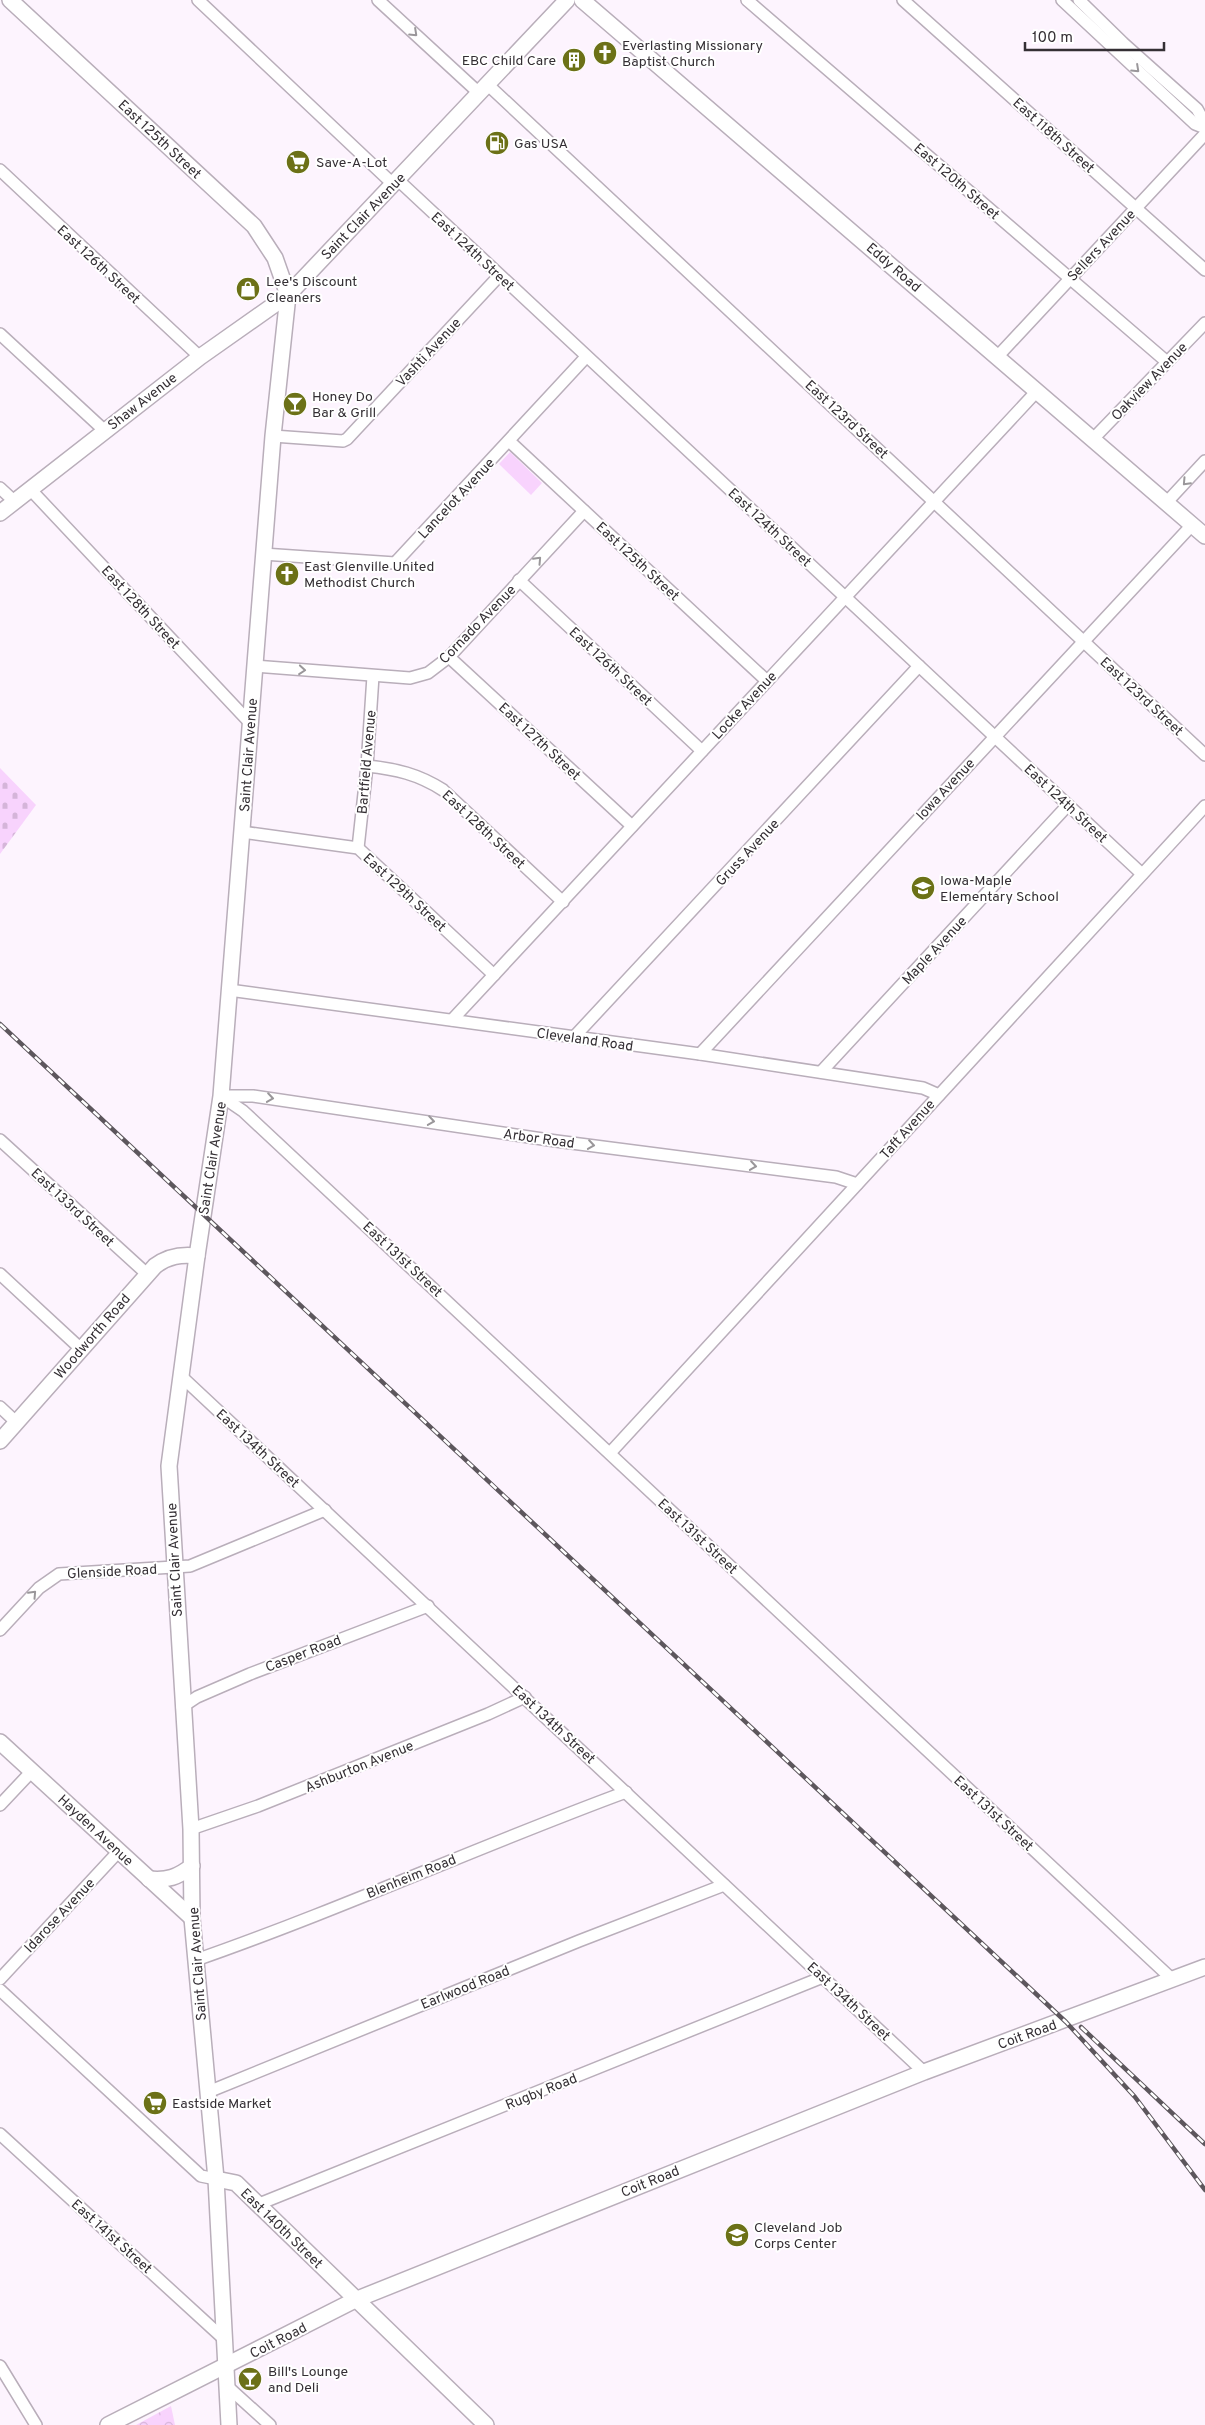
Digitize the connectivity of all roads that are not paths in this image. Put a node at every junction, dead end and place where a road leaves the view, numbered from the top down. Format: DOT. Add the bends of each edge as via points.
graph roads {
  1 [pos="10,0"];
  2 [pos="198,0"];
  3 [pos="378,0"];
  4 [pos="567,0"];
  5 [pos="582,0"];
  6 [pos="747,0"];
  7 [pos="903,0"];
  8 [pos="1062,0"];
  9 [pos="1079,0"];
  10 [pos="483,89"];
  11 [pos="1205,123"];
  12 [pos="1205,128"];
  13 [pos="1205,134"];
  14 [pos="0,170"];
  15 [pos="396,182"];
  16 [pos="1136,208"];
  17 [pos="1205,270"];
  18 [pos="499,276"];
  19 [pos="1071,278"];
  20 [pos="288,295"];
  21 [pos="1205,323"];
  22 [pos="0,334"];
  23 [pos="998,356"];
  24 [pos="200,357"];
  25 [pos="586,357"];
  26 [pos="1167,362"];
  27 [pos="1037,391"];
  28 [pos="105,431"];
  29 [pos="273,436"];
  30 [pos="1092,440"];
  31 [pos="509,441"];
  32 [pos="1205,461"];
  33 [pos="0,488"];
  34 [pos="30,489"];
  35 [pos="15,502"];
  36 [pos="934,502"];
  37 [pos="1166,503"];
  38 [pos="584,511"];
  39 [pos="0,513"];
  40 [pos="1192,525"];
  41 [pos="1205,536"];
  42 [pos="263,554"];
  43 [pos="519,580"];
  44 [pos="845,596"];
  45 [pos="1083,640"];
  46 [pos="449,657"];
  47 [pos="254,666"];
  48 [pos="919,666"];
  49 [pos="374,676"];
  50 [pos="767,681"];
  51 [pos="252,724"];
  52 [pos="994,736"];
  53 [pos="702,751"];
  54 [pos="1205,755"];
  55 [pos="367,766"];
  56 [pos="1068,805"];
  57 [pos="1205,806"];
  58 [pos="632,826"];
  59 [pos="242,832"];
  60 [pos="358,848"];
  61 [pos="1142,874"];
  62 [pos="563,902"];
  63 [pos="494,975"];
  64 [pos="229,990"];
  65 [pos="452,1020"];
  66 [pos="574,1037"];
  67 [pos="700,1054"];
  68 [pos="821,1072"];
  69 [pos="938,1095"];
  70 [pos="221,1096"];
  71 [pos="0,1140"];
  72 [pos="857,1184"];
  73 [pos="197,1256"];
  74 [pos="0,1274"];
  75 [pos="147,1274"];
  76 [pos="81,1349"];
  77 [pos="182,1377"];
  78 [pos="0,1407"];
  79 [pos="16,1422"];
  80 [pos="0,1441"];
  81 [pos="610,1453"];
  82 [pos="325,1510"];
  83 [pos="175,1568"];
  84 [pos="428,1606"];
  85 [pos="0,1630"];
  86 [pos="525,1697"];
  87 [pos="182,1707"];
  88 [pos="0,1742"];
  89 [pos="32,1771"];
  90 [pos="626,1792"];
  91 [pos="0,1805"];
  92 [pos="191,1829"];
  93 [pos="119,1851"];
  94 [pos="192,1866"];
  95 [pos="149,1879"];
  96 [pos="724,1885"];
  97 [pos="192,1918"];
  98 [pos="196,1960"];
  99 [pos="1205,1967"];
  100 [pos="1,1976"];
  101 [pos="823,1977"];
  102 [pos="1172,1980"];
  103 [pos="0,1990"];
  104 [pos="924,2072"];
  105 [pos="208,2092"];
  106 [pos="0,2134"];
  107 [pos="216,2178"];
  108 [pos="259,2204"];
  109 [pos="355,2300"];
  110 [pos="224,2339"];
  111 [pos="0,2366"];
  112 [pos="226,2366"];
  113 [pos="228,2387"];
  114 [pos="36,2425"];
  115 [pos="108,2425"];
  116 [pos="230,2425"];
  117 [pos="270,2425"];
  118 [pos="486,2425"];
  1 -- 20 [label="street, East 125th Street" via="254,226 275,258"];
  2 -- 15 [label="street, East 124th Street"];
  3 -- 10 [label="street, East 123rd Street, one-way"];
  4 -- 10 [label="street, Saint Clair Avenue"];
  5 -- 23 [label="street, Eddy Road"];
  6 -- 19 [label="street, East 120th Street"];
  7 -- 16 [label="street, East 118th Street"];
  8 -- 12 [label="street, one-way" via="1195,124"];
  9 -- 11 [label="street" via="1197,109"];
  10 -- 15 [label="street, Saint Clair Avenue"];
  10 -- 36 [label="street, East 123rd Street"];
  13 -- 16 [label="street, Sellers Avenue"];
  14 -- 24 [label="street, East 126th Street"];
  15 -- 18 [label="street, East 124th Street"];
  15 -- 20 [label="street, Saint Clair Avenue"];
  16 -- 17 [label="street, East 118th Street"];
  16 -- 19 [label="street, Sellers Avenue"];
  18 -- 25 [label="street, East 124th Street"];
  18 -- 29 [label="street, Vashti Avenue" via="348,439"];
  19 -- 23 [label="street, Sellers Avenue"];
  19 -- 26 [label="street, East 120th Street"];
  20 -- 24 [label="street, Shaw Avenue"];
  20 -- 29 [label="street, Saint Clair Avenue"];
  21 -- 26 [label="street, Oakview Avenue"];
  22 -- 28 [label="street"];
  23 -- 27 [label="street, Eddy Road"];
  24 -- 28 [label="street, Shaw Avenue"];
  25 -- 31 [label="street, Lancelot Avenue"];
  25 -- 44 [label="street, East 124th Street"];
  26 -- 30 [label="street, Oakview Avenue"];
  27 -- 30 [label="street, Eddy Road"];
  27 -- 36 [label="street, Locke Avenue"];
  28 -- 34 [label="street, Shaw Avenue"];
  29 -- 42 [label="street, Saint Clair Avenue"];
  30 -- 37 [label="street, Eddy Road"];
  31 -- 38 [label="street, East 125th Street"];
  31 -- 42 [label="street, Lancelot Avenue" via="395,563"];
  32 -- 37 [label="street, one-way"];
  33 -- 35 [label="street"];
  34 -- 35 [label="street, Shaw Avenue"];
  34 -- 51 [label="street, East 128th Street"];
  35 -- 39 [label="street, Shaw Avenue"];
  36 -- 44 [label="street, Locke Avenue"];
  36 -- 45 [label="street, East 123rd Street"];
  37 -- 40 [label="street, Eddy Road"];
  43 -- 38 [label="street, Cornado Avenue, one-way"];
  38 -- 50 [label="street, East 125th Street"];
  40 -- 41 [label="street, Eddy Road"];
  40 -- 45 [label="street, Iowa Avenue"];
  42 -- 47 [label="street, Saint Clair Avenue"];
  43 -- 46 [label="street, Cornado Avenue"];
  43 -- 53 [label="street, East 126th Street"];
  44 -- 48 [label="street, East 124th Street"];
  44 -- 50 [label="street, Locke Avenue"];
  45 -- 52 [label="street, Iowa Avenue"];
  45 -- 54 [label="street, East 123rd Street"];
  46 -- 49 [label="street, Cornado Avenue" via="428,673 410,678"];
  46 -- 58 [label="street, East 127th Street"];
  47 -- 49 [label="street, Cornado Avenue, one-way"];
  47 -- 51 [label="street, Saint Clair Avenue"];
  48 -- 52 [label="street, East 124th Street"];
  48 -- 66 [label="street, Gruss Avenue"];
  49 -- 55 [label="street, Bartfield Avenue"];
  50 -- 53 [label="street, Locke Avenue"];
  51 -- 59 [label="street, Saint Clair Avenue"];
  52 -- 56 [label="street, East 124th Street"];
  52 -- 67 [label="street, Iowa Avenue"];
  53 -- 58 [label="street, Locke Avenue"];
  55 -- 60 [label="street, Bartfield Avenue"];
  55 -- 62 [label="street, East 128th Street" via="404,770 443,790"];
  56 -- 61 [label="street, East 124th Street"];
  56 -- 68 [label="street, Maple Avenue"];
  57 -- 61 [label="street, Taft Avenue"];
  58 -- 62 [label="street, Locke Avenue"];
  59 -- 60 [label="street, East 129th Street"];
  59 -- 64 [label="street, Saint Clair Avenue"];
  60 -- 63 [label="street, East 129th Street"];
  61 -- 69 [label="street, Taft Avenue"];
  62 -- 63 [label="street, Locke Avenue"];
  63 -- 65 [label="street, Locke Avenue"];
  64 -- 65 [label="street, Cleveland Road"];
  64 -- 70 [label="street, Saint Clair Avenue"];
  65 -- 66 [label="street, Cleveland Road"];
  66 -- 67 [label="street, Cleveland Road"];
  67 -- 68 [label="street, Cleveland Road"];
  68 -- 69 [label="street, Cleveland Road" via="924,1088"];
  69 -- 72 [label="street, Taft Avenue"];
  70 -- 72 [label="street, Arbor Road, one-way" via="256,1096 836,1178"];
  70 -- 73 [label="street, Saint Clair Avenue"];
  70 -- 81 [label="street, East 131st Street" via="247,1114"];
  71 -- 75 [label="street, East 133rd Street"];
  72 -- 81 [label="street, Taft Avenue"];
  73 -- 75 [label="street, Woodworth Road" via="172,1256 162,1260"];
  73 -- 77 [label="street, Saint Clair Avenue"];
  74 -- 76 [label="street"];
  75 -- 76 [label="street, Woodworth Road"];
  76 -- 79 [label="street, Woodworth Road"];
  77 -- 82 [label="street, East 134th Street"];
  77 -- 83 [label="street, Saint Clair Avenue" via="169,1466"];
  78 -- 79 [label="street"];
  79 -- 80 [label="street, Woodworth Road"];
  81 -- 102 [label="street, East 131st Street"];
  82 -- 83 [label="street, Glenside Road" via="190,1566"];
  82 -- 84 [label="street, East 134th Street"];
  85 -- 83 [label="street, Glenside Road, one-way" via="40,1588 59,1574"];
  83 -- 87 [label="street, Saint Clair Avenue"];
  84 -- 86 [label="street, East 134th Street"];
  84 -- 87 [label="street, Casper Road" via="250,1674"];
  86 -- 90 [label="street, East 134th Street"];
  86 -- 92 [label="street, Ashburton Avenue" via="258,1806"];
  87 -- 92 [label="street, Saint Clair Avenue"];
  88 -- 89 [label="street, Hayden Avenue"];
  89 -- 91 [label="street"];
  89 -- 93 [label="street, Hayden Avenue"];
  90 -- 96 [label="street, East 134th Street"];
  90 -- 98 [label="street, Blenheim Road" via="268,1935"];
  92 -- 94 [label="street, Saint Clair Avenue"];
  93 -- 95 [label="street, Hayden Avenue"];
  93 -- 100 [label="street, Idarose Avenue"];
  94 -- 95 [label="street" via="167,1880"];
  94 -- 97 [label="street, Saint Clair Avenue"];
  95 -- 97 [label="street, Hayden Avenue"];
  96 -- 101 [label="street, East 134th Street"];
  96 -- 105 [label="street, Earlwood Road"];
  97 -- 98 [label="street, Saint Clair Avenue"];
  98 -- 105 [label="street, Saint Clair Avenue"];
  99 -- 102 [label="street, Coit Road"];
  101 -- 104 [label="street, East 134th Street"];
  101 -- 108 [label="street, Rugby Road"];
  102 -- 104 [label="street, Coit Road"];
  103 -- 107 [label="street, East 140th Street" via="201,2176"];
  104 -- 109 [label="street, Coit Road"];
  105 -- 107 [label="street, Saint Clair Avenue"];
  106 -- 110 [label="street, East 141st Street"];
  107 -- 108 [label="street, East 140th Street" via="236,2183"];
  107 -- 110 [label="street, Saint Clair Avenue"];
  108 -- 109 [label="street, East 140th Street"];
  109 -- 112 [label="street, Coit Road"];
  109 -- 118 [label="street, East 140th Street"];
  110 -- 112 [label="street, Saint Clair Avenue"];
  111 -- 114 [label="street"];
  112 -- 113 [label="street, Saint Clair Avenue"];
  112 -- 115 [label="street, Coit Road"];
  113 -- 116 [label="street, Saint Clair Avenue"];
  113 -- 117 [label="street"];
}
